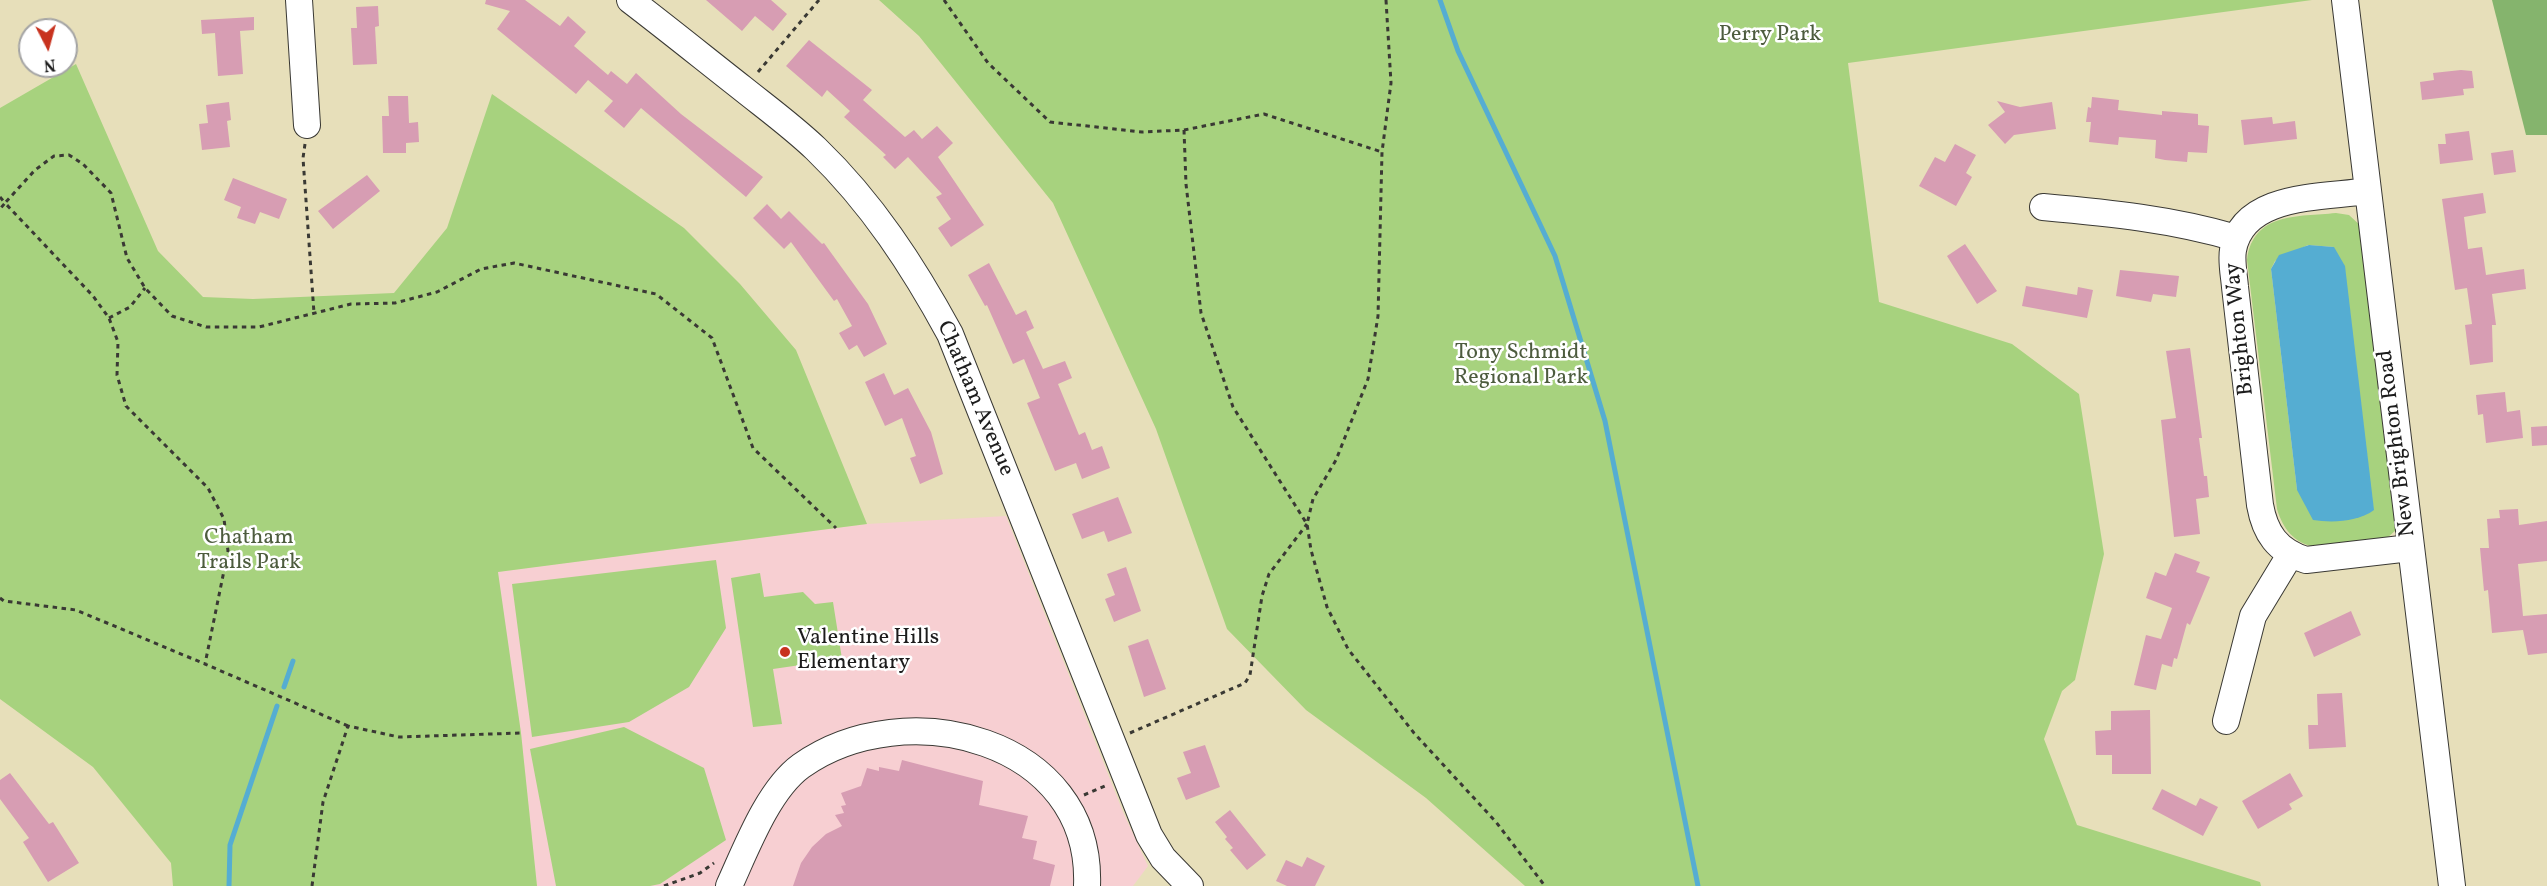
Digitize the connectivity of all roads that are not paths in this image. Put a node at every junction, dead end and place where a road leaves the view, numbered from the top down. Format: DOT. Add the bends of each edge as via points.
graph roads {
  1 [pos="298,0"];
  2 [pos="630,0"];
  3 [pos="2345,0"];
  4 [pos="307,125"];
  5 [pos="2367,191"];
  6 [pos="2043,207"];
  7 [pos="2236,238"];
  8 [pos="2410,548"];
  9 [pos="2290,555"];
  10 [pos="2226,721"];
  11 [pos="729,886"];
  12 [pos="1087,886"];
  13 [pos="1190,886"];
  14 [pos="2452,886"];
  1 -- 4 [label="street"];
  2 -- 13 [label="street, Chatham Avenue" via="800,134 856,192 924,287 950,334 1149,835 1163,858"];
  3 -- 5 [label="street, New Brighton Road"];
  5 -- 7 [label="street, Brighton Way" via="2269,206 2248,219"];
  5 -- 8 [label="street, New Brighton Road"];
  6 -- 7 [label="street" via="2145,217"];
  7 -- 9 [label="street, Brighton Way" via="2232,252 2235,287 2263,521 2279,547"];
  8 -- 9 [label="street" via="2306,560"];
  8 -- 14 [label="street, New Brighton Road"];
  9 -- 10 [label="street" via="2253,616"];
  11 -- 12 [label="street" via="781,784 800,767 825,751 859,739 880,733 916,731 951,733 990,743 1023,761 1056,793 1079,828 1087,852"];
}
